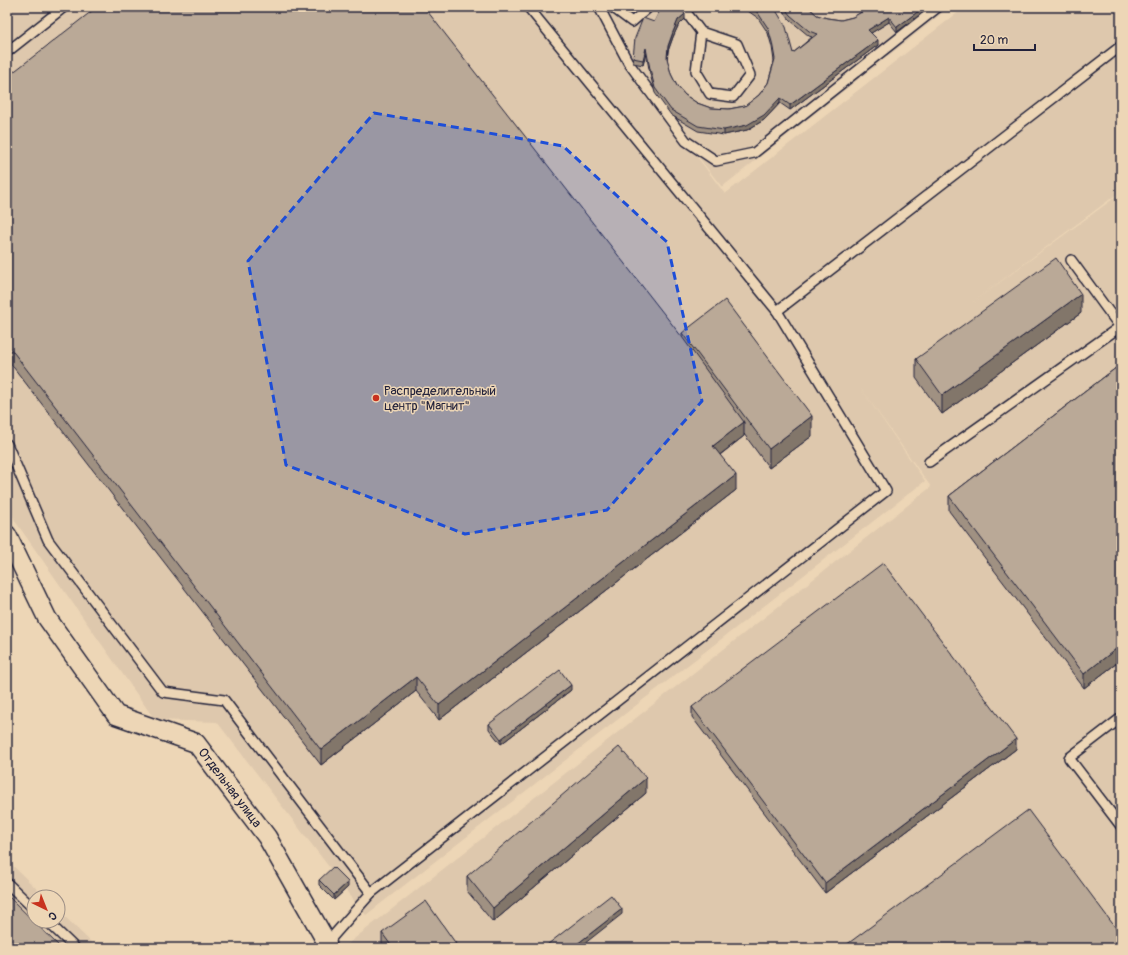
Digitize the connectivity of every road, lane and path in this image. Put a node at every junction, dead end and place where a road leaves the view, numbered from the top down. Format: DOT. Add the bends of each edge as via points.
graph roads {
  1 [pos="64,7"];
  2 [pos="528,7"];
  3 [pos="599,7"];
  4 [pos="612,7"];
  5 [pos="649,7"];
  6 [pos="682,7"];
  7 [pos="938,7"];
  8 [pos="701,32"];
  9 [pos="1121,46"];
  10 [pos="7,52"];
  11 [pos="1071,260"];
  12 [pos="777,311"];
  13 [pos="1120,326"];
  14 [pos="7,444"];
  15 [pos="929,462"];
  16 [pos="7,535"];
  17 [pos="1121,718"];
  18 [pos="1121,826"];
  19 [pos="7,883"];
  20 [pos="371,893"];
  21 [pos="26,901"];
  22 [pos="55,929"];
  23 [pos="325,945"];
  24 [pos="75,948"];
  1 -- 10 [label="lane"];
  2 -- 12 [label="lane"];
  3 -- 7 [label="lane" via="628,62 686,141 716,161 754,153"];
  4 -- 5 [label="lane" via="632,22"];
  6 -- 8 [label="lane"];
  8 -- 8 [label="lane" via="737,44 750,75 733,97 710,94 696,72"];
  9 -- 12 [label="lane"];
  11 -- 13 [label="lane"];
  12 -- 20 [label="lane" via="886,491"];
  13 -- 15 [label="lane"];
  14 -- 20 [label="lane" via="48,540 163,692 224,700"];
  16 -- 23 [label="street, Отдельная улица" via="47,618 116,715 196,742 267,837"];
  17 -- 18 [label="lane" via="1069,758"];
  19 -- 21 [label="lane"];
  20 -- 23 [label="lane"];
  22 -- 24 [label="lane"];
}
